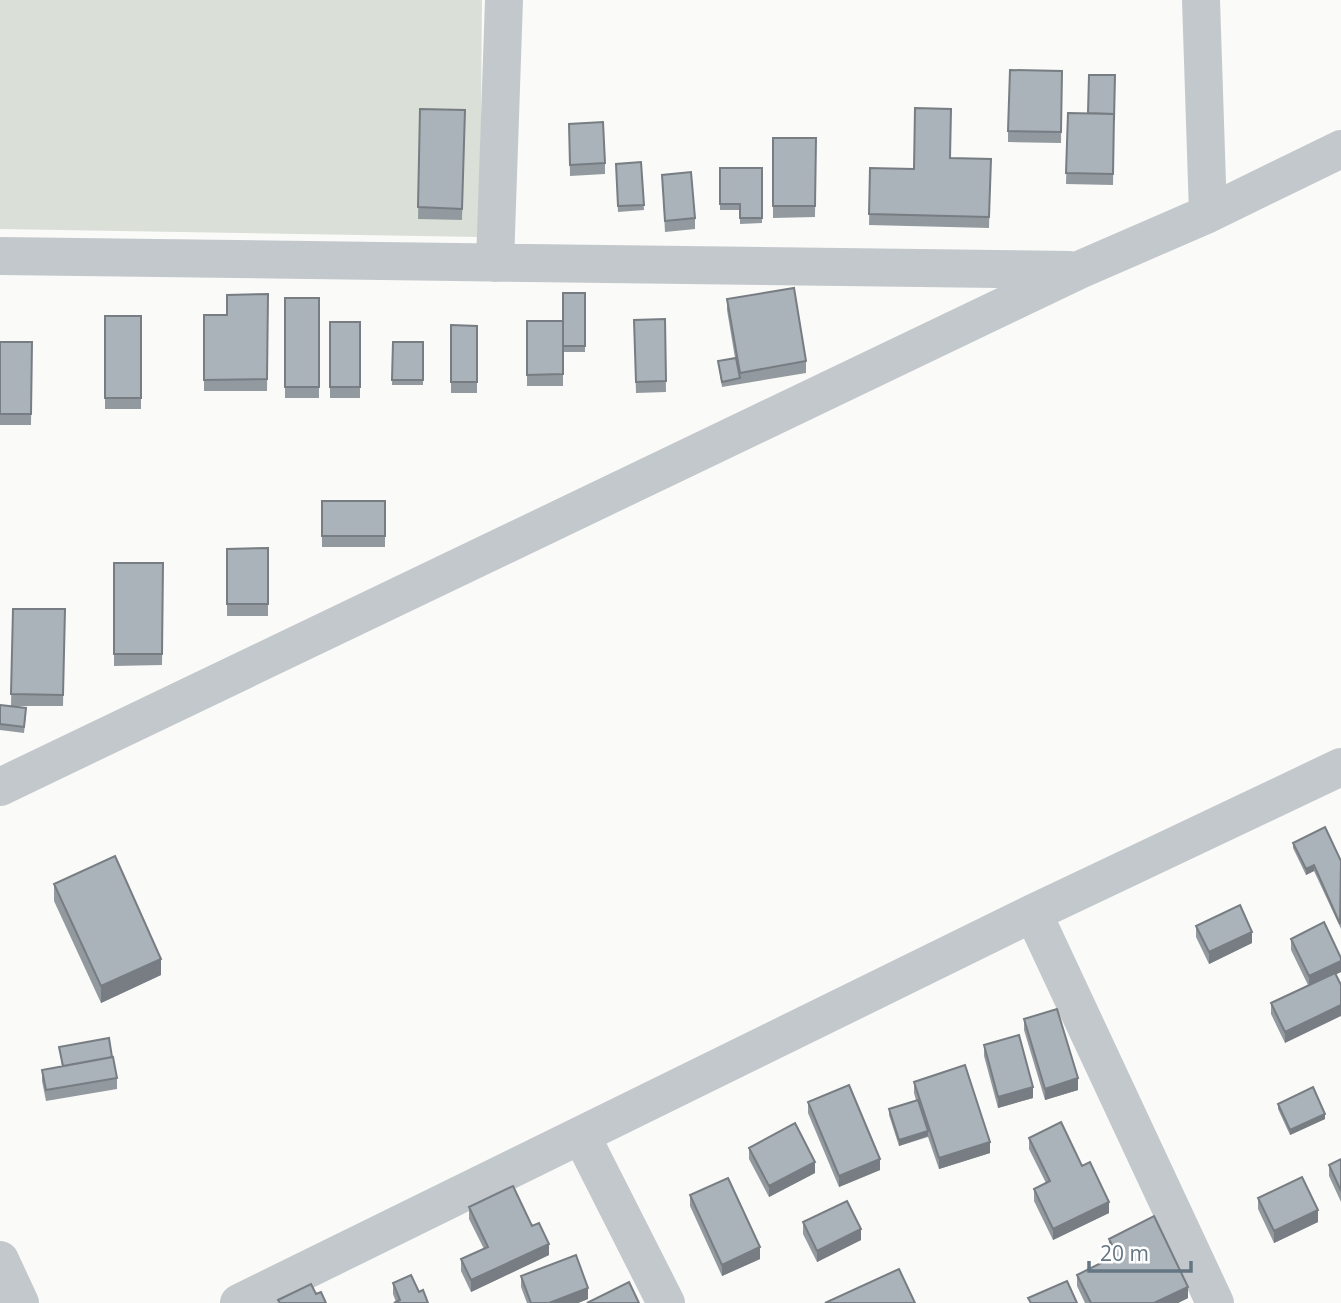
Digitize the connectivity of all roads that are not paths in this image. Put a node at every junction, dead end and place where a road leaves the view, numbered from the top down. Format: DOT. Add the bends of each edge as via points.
graph roads {
  1 [pos="504,0"];
  2 [pos="1201,0"];
  3 [pos="1341,149"];
  4 [pos="1208,214"];
  5 [pos="0,256"];
  6 [pos="495,263"];
  7 [pos="1079,270"];
  8 [pos="1341,766"];
  9 [pos="0,787"];
  10 [pos="1033,913"];
  11 [pos="582,1137"];
  12 [pos="0,1260"];
  13 [pos="20,1303"];
  14 [pos="239,1303"];
  15 [pos="666,1303"];
  16 [pos="1215,1303"];
  1 -- 6 [label="street"];
  2 -- 4 [label="street"];
  3 -- 4 [label="street"];
  4 -- 7 [label="street"];
  5 -- 6 [label="street"];
  6 -- 7 [label="street"];
  7 -- 9 [label="street"];
  8 -- 10 [label="street"];
  10 -- 11 [label="street"];
  10 -- 16 [label="street"];
  11 -- 14 [label="street"];
  11 -- 15 [label="street"];
  12 -- 13 [label="street"];
}
